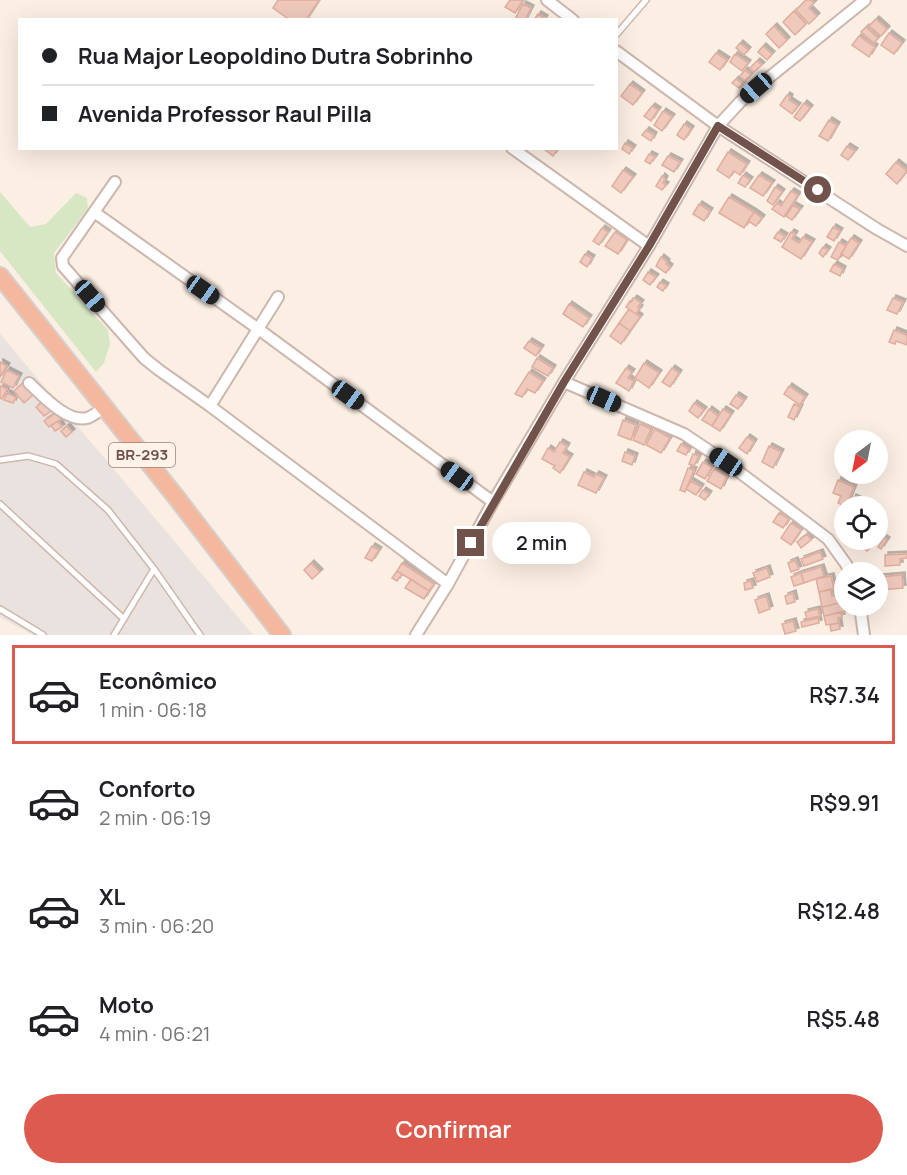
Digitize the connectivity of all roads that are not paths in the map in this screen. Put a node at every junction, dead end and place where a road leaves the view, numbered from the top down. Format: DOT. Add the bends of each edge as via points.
graph roads {
  1 [pos="547,0"];
  2 [pos="646,0"];
  3 [pos="862,1"];
  4 [pos="570,18"];
  5 [pos="618,33"];
  6 [pos="618,52"];
  7 [pos="718,126"];
  8 [pos="515,150"];
  9 [pos="115,182"];
  10 [pos="94,212"];
  11 [pos="649,246"];
  12 [pos="907,246"];
  13 [pos="0,276"];
  14 [pos="278,297"];
  15 [pos="257,328"];
  16 [pos="564,382"];
  17 [pos="29,383"];
  18 [pos="210,406"];
  19 [pos="104,408"];
  20 [pos="0,460"];
  21 [pos="493,502"];
  22 [pos="0,504"];
  23 [pos="845,562"];
  24 [pos="154,569"];
  25 [pos="448,584"];
  26 [pos="0,609"];
  27 [pos="861,616"];
  28 [pos="124,619"];
  29 [pos="43,635"];
  30 [pos="114,635"];
  31 [pos="200,635"];
  32 [pos="282,635"];
  33 [pos="416,635"];
  34 [pos="864,635"];
  1 -- 4 [label="street"];
  2 -- 5 [label="lane"];
  3 -- 7 [label="street" via="756,88"];
  6 -- 7 [label="street"];
  7 -- 11 [label="street"];
  7 -- 12 [label="street"];
  8 -- 11 [label="street"];
  9 -- 10 [label="street"];
  10 -- 15 [label="street"];
  10 -- 18 [label="street" via="62,258 63,266 144,358"];
  11 -- 16 [label="street"];
  13 -- 19 [label="highway, BR-293"];
  14 -- 15 [label="street"];
  15 -- 18 [label="street"];
  15 -- 21 [label="street"];
  16 -- 21 [label="street"];
  16 -- 23 [label="street" via="684,434 828,539"];
  17 -- 19 [label="street" via="56,408 80,419"];
  18 -- 25 [label="street"];
  19 -- 32 [label="highway, BR-293"];
  20 -- 24 [label="lane" via="28,456 56,464 108,510"];
  21 -- 25 [label="street"];
  22 -- 28 [label="lane"];
  24 -- 28 [label="lane"];
  24 -- 31 [label="lane"];
  25 -- 33 [label="street"];
  26 -- 29 [label="lane"];
  27 -- 34 [label="street"];
  28 -- 30 [label="lane"];
}
